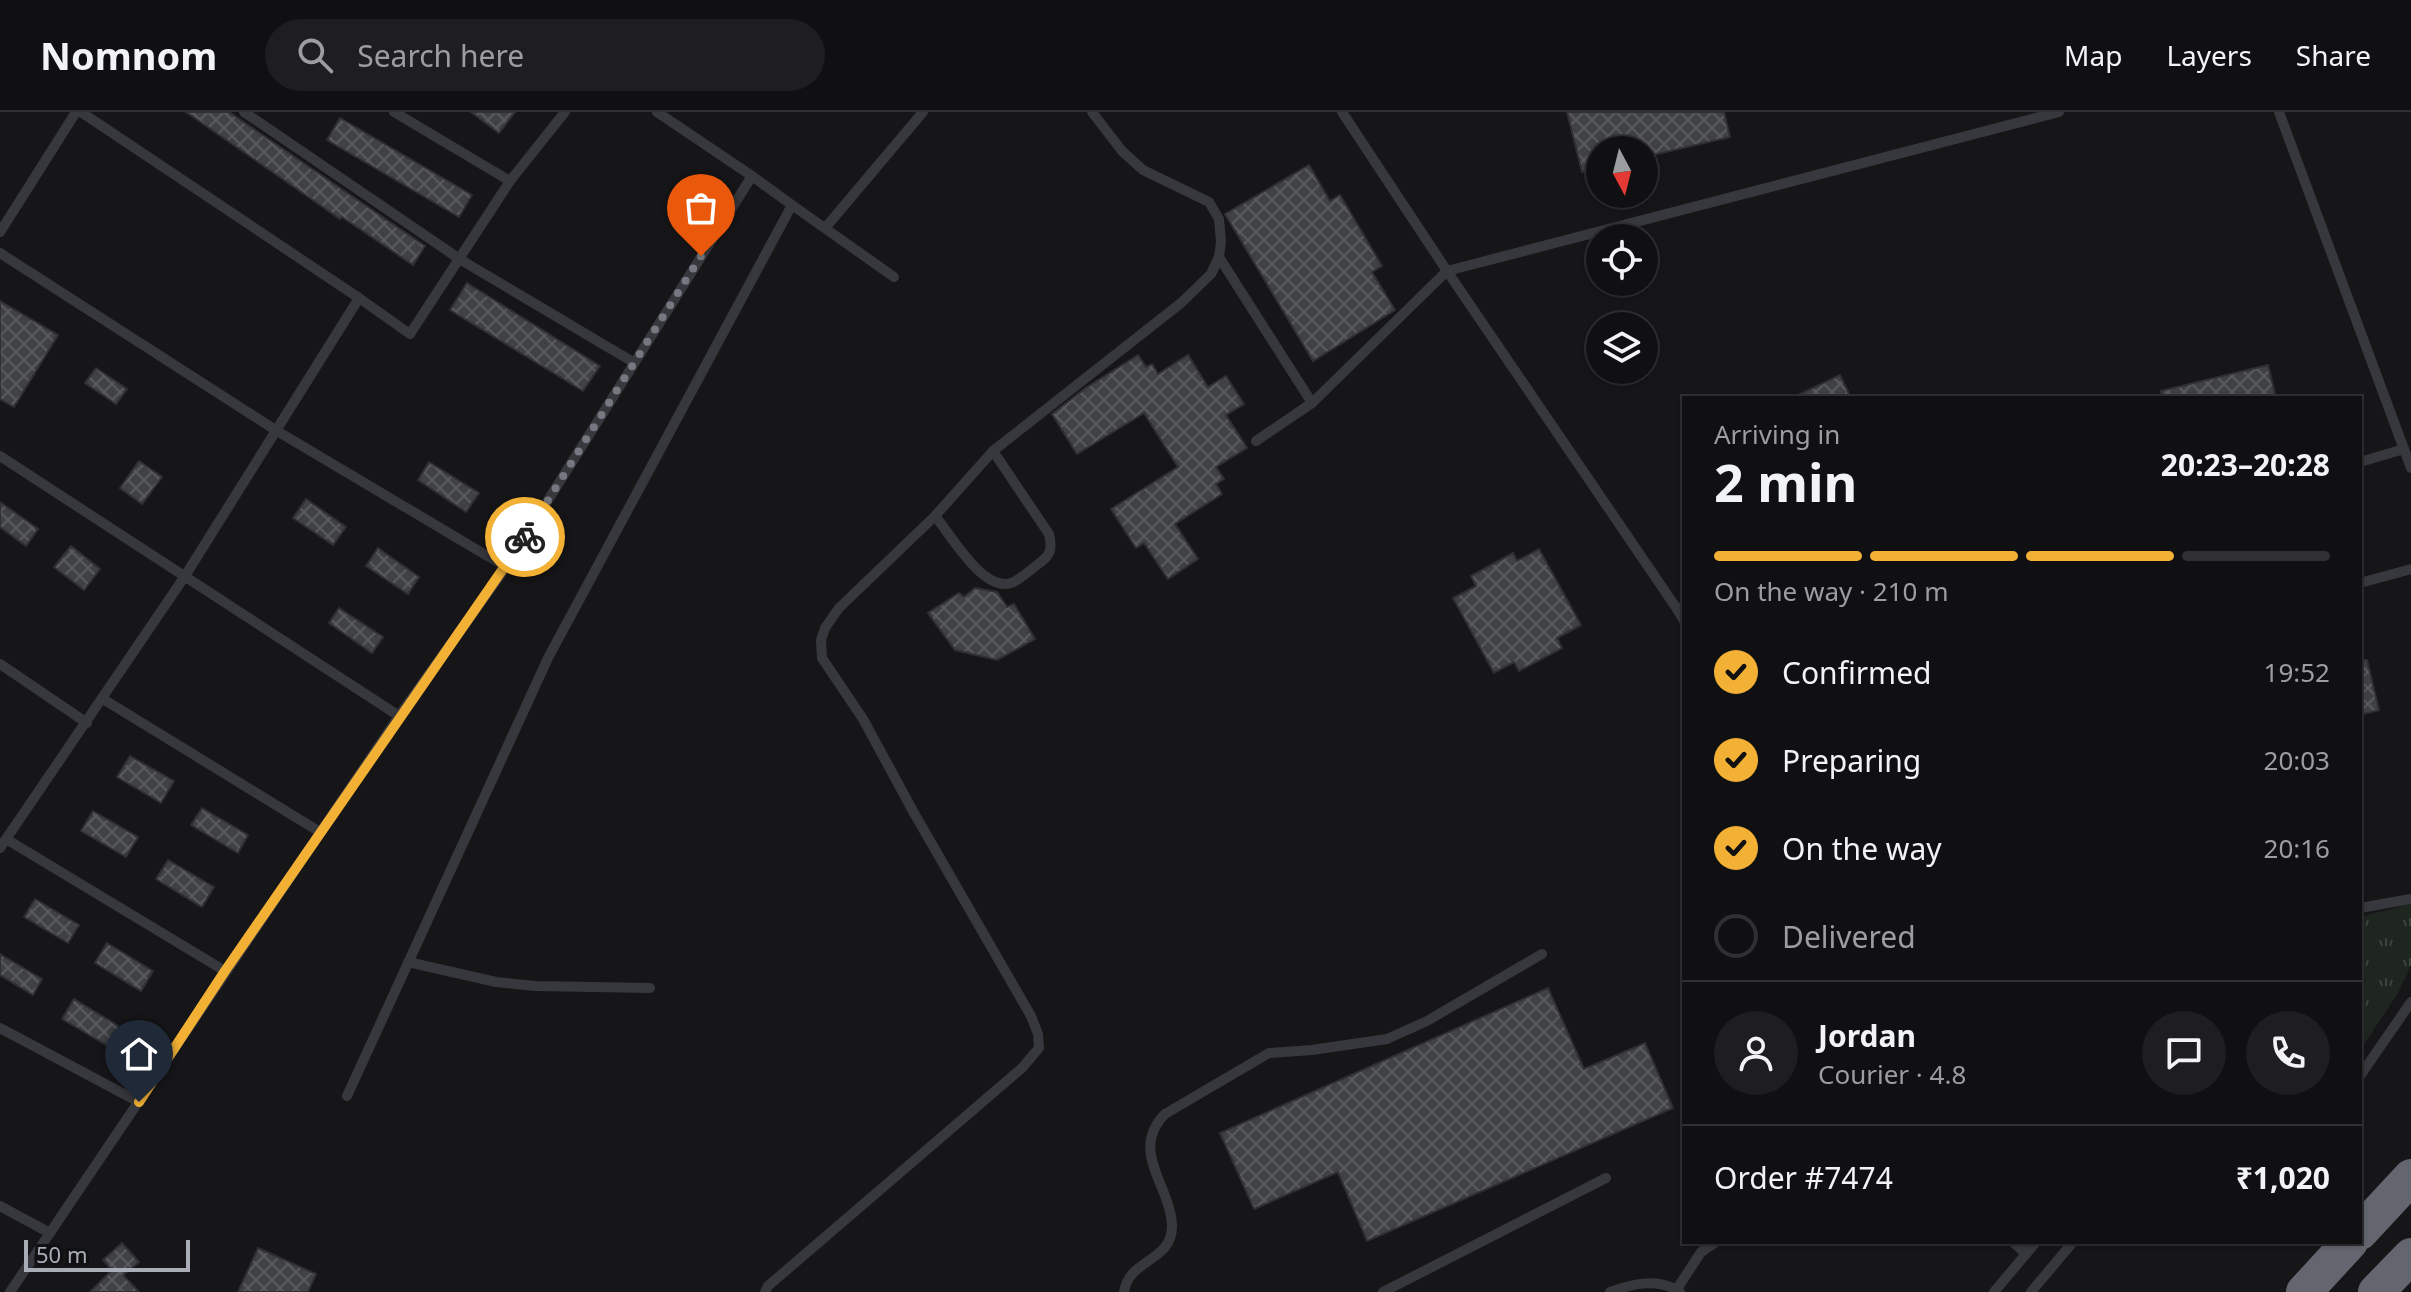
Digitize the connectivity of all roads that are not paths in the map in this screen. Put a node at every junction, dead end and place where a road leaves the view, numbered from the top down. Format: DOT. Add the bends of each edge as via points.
graph roads {
  1 [pos="78,112"];
  2 [pos="244,112"];
  3 [pos="394,112"];
  4 [pos="565,112"];
  5 [pos="657,112"];
  6 [pos="923,112"];
  7 [pos="1092,112"];
  8 [pos="1342,112"];
  9 [pos="2059,112"];
  10 [pos="2279,112"];
  11 [pos="752,176"];
  12 [pos="510,181"];
  13 [pos="792,205"];
  14 [pos="826,227"];
  15 [pos="0,232"];
  16 [pos="0,253"];
  17 [pos="1219,257"];
  18 [pos="461,260"];
  19 [pos="1447,271"];
  20 [pos="894,277"];
  21 [pos="359,298"];
  22 [pos="633,362"];
  23 [pos="1312,403"];
  24 [pos="277,431"];
  25 [pos="1256,441"];
  26 [pos="2404,449"];
  27 [pos="993,451"];
  28 [pos="0,456"];
  29 [pos="2362,461"];
  30 [pos="2411,468"];
  31 [pos="935,516"];
  32 [pos="506,567"];
  33 [pos="2411,569"];
  34 [pos="185,576"];
  35 [pos="2362,582"];
  36 [pos="1680,608"];
  37 [pos="0,664"];
  38 [pos="103,699"];
  39 [pos="399,716"];
  40 [pos="87,723"];
  41 [pos="320,832"];
  42 [pos="3,843"];
  43 [pos="2411,899"];
  44 [pos="2362,908"];
  45 [pos="1542,954"];
  46 [pos="408,962"];
  47 [pos="225,971"];
  48 [pos="650,988"];
  49 [pos="2411,1002"];
  50 [pos="0,1028"];
  51 [pos="2362,1073"];
  52 [pos="347,1096"];
  53 [pos="139,1102"];
  54 [pos="2411,1177"];
  55 [pos="1606,1178"];
  56 [pos="0,1206"];
  57 [pos="2362,1230"];
  58 [pos="50,1233"];
  59 [pos="1713,1244"];
  60 [pos="2015,1244"];
  61 [pos="2034,1244"];
  62 [pos="2071,1244"];
  63 [pos="2348,1244"];
  64 [pos="2026,1254"];
  65 [pos="2411,1256"];
  66 [pos="1678,1290"];
  67 [pos="10,1292"];
  68 [pos="765,1292"];
  69 [pos="1124,1292"];
  70 [pos="1383,1292"];
  71 [pos="1610,1292"];
  72 [pos="1994,1292"];
  73 [pos="2031,1292"];
  74 [pos="2304,1292"];
  75 [pos="2376,1292"];
  1 -- 15 [label="lane"];
  1 -- 21 [label="lane"];
  2 -- 18 [label="lane"];
  3 -- 12 [label="lane"];
  4 -- 12 [label="lane"];
  5 -- 11 [label="lane"];
  6 -- 14 [label="lane"];
  7 -- 17 [label="lane" via="1143,170 1209,202 1219,219"];
  8 -- 19 [label="lane"];
  9 -- 19 [label="lane"];
  10 -- 26 [label="lane"];
  11 -- 13 [label="lane"];
  11 -- 22 [label="lane"];
  12 -- 18 [label="lane"];
  13 -- 14 [label="lane"];
  13 -- 46 [label="lane" via="548,658"];
  14 -- 20 [label="lane"];
  16 -- 24 [label="lane"];
  17 -- 23 [label="lane"];
  17 -- 27 [label="lane" via="1211,274 1181,303"];
  18 -- 21 [label="lane" via="410,334"];
  18 -- 22 [label="lane"];
  19 -- 23 [label="lane"];
  19 -- 36 [label="lane"];
  21 -- 24 [label="lane"];
  22 -- 32 [label="lane"];
  23 -- 25 [label="lane"];
  24 -- 32 [label="lane"];
  24 -- 34 [label="lane"];
  26 -- 29 [label="lane"];
  26 -- 30 [label="lane"];
  27 -- 31 [label="lane"];
  27 -- 31 [label="lane" via="1049,534 1048,557 1014,582 988,581"];
  28 -- 34 [label="lane"];
  31 -- 68 [label="lane" via="839,608 825,628 822,658 863,719 1031,1016 1039,1048"];
  32 -- 39 [label="lane"];
  33 -- 35 [label="lane"];
  34 -- 38 [label="lane"];
  34 -- 39 [label="lane"];
  37 -- 40 [label="lane"];
  38 -- 40 [label="lane"];
  38 -- 41 [label="lane"];
  39 -- 41 [label="lane"];
  40 -- 42 [label="lane"];
  41 -- 47 [label="lane"];
  42 -- 47 [label="lane"];
  43 -- 44 [label="lane"];
  45 -- 69 [label="lane" via="1387,1039 1269,1053 1165,1114 1153,1126 1150,1140 1171,1237 1165,1248 1134,1270"];
  46 -- 48 [label="lane" via="496,982"];
  46 -- 52 [label="lane"];
  47 -- 53 [label="lane"];
  49 -- 51 [label="lane"];
  50 -- 53 [label="lane"];
  53 -- 58 [label="lane"];
  54 -- 57 [label="highway"];
  55 -- 70 [label="lane"];
  56 -- 58 [label="lane"];
  58 -- 67 [label="lane"];
  59 -- 66 [label="lane" via="1701,1252"];
  60 -- 64 [label="lane"];
  61 -- 64 [label="lane"];
  62 -- 73 [label="lane"];
  63 -- 74 [label="highway"];
  64 -- 72 [label="lane"];
  65 -- 75 [label="highway"];
  66 -- 71 [label="lane" via="1656,1283"];
}
